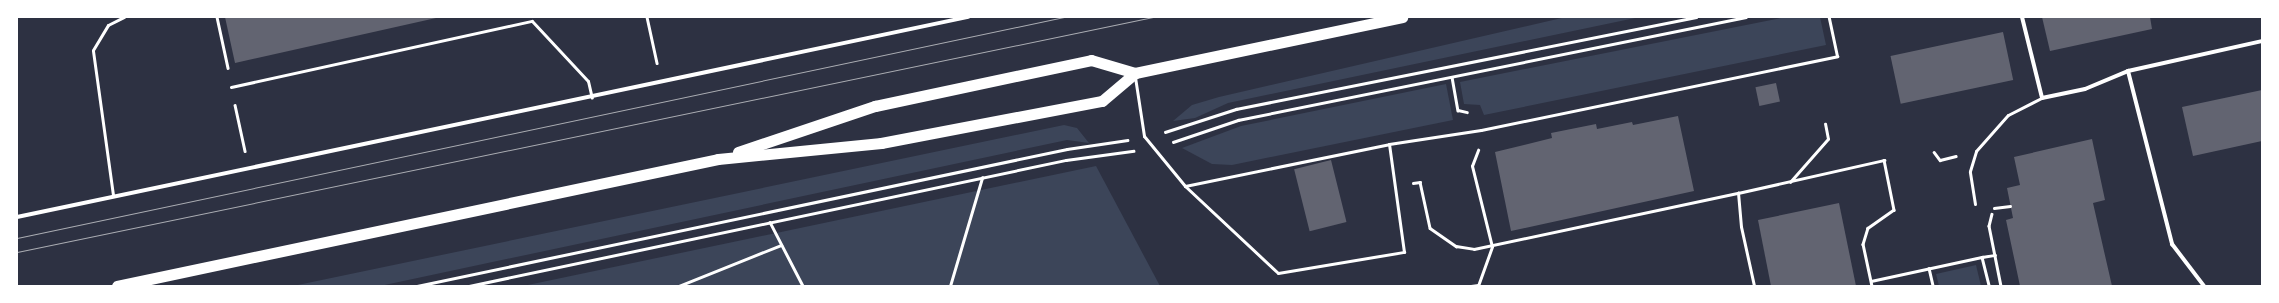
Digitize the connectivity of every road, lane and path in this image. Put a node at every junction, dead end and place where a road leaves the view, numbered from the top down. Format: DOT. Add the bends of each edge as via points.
graph roads {
  1 [pos="124,17"];
  2 [pos="647,17"];
  3 [pos="968,17"];
  4 [pos="1402,17"];
  5 [pos="1696,17"];
  6 [pos="1746,17"];
  7 [pos="1829,17"];
  8 [pos="2022,17"];
  9 [pos="2262,41"];
  10 [pos="658,67"];
  11 [pos="2128,71"];
  12 [pos="1135,73"];
  13 [pos="1452,77"];
  14 [pos="231,87"];
  15 [pos="592,98"];
  16 [pos="2042,98"];
  17 [pos="1825,124"];
  18 [pos="1172,130"];
  19 [pos="1481,130"];
  20 [pos="1389,144"];
  21 [pos="1102,145"];
  22 [pos="1151,147"];
  23 [pos="718,159"];
  24 [pos="982,178"];
  25 [pos="1790,182"];
  26 [pos="1185,186"];
  27 [pos="1395,186"];
  28 [pos="1738,193"];
  29 [pos="113,195"];
  30 [pos="1975,204"];
  31 [pos="2010,206"];
  32 [pos="1994,208"];
  33 [pos="17,217"];
  34 [pos="770,222"];
  35 [pos="1989,226"];
  36 [pos="781,245"];
  37 [pos="1492,247"];
  38 [pos="1995,255"];
  39 [pos="1982,257"];
  40 [pos="1929,268"];
  41 [pos="1871,281"];
  42 [pos="1478,285"];
  43 [pos="117,286"];
  44 [pos="417,286"];
  45 [pos="469,286"];
  46 [pos="679,286"];
  47 [pos="803,286"];
  48 [pos="950,286"];
  49 [pos="1470,286"];
  50 [pos="1754,286"];
  51 [pos="1872,286"];
  52 [pos="1933,286"];
  53 [pos="1989,286"];
  54 [pos="2001,286"];
  55 [pos="2204,286"];
  1 -- 29 [label="lane" via="108,25 93,50"];
  2 -- 10 [label="path"];
  3 -- 15 [label="street"];
  4 -- 12 [label="highway"];
  5 -- 18 [label="path" via="1236,109"];
  6 -- 13 [label="path"];
  7 -- 19 [label="lane" via="1837,56"];
  8 -- 16 [label="street"];
  9 -- 11 [label="street"];
  11 -- 16 [label="street" via="2085,89"];
  11 -- 55 [label="street" via="2172,244"];
  12 -- 22 [label="lane" via="1144,136"];
  12 -- 23 [label="highway" via="1102,101 881,143"];
  12 -- 23 [label="highway" via="1091,60 875,106"];
  13 -- 19 [label="path" via="1458,110 1476,114"];
  13 -- 22 [label="path" via="1238,120"];
  14 -- 15 [label="lane" via="532,21 588,81"];
  15 -- 29 [label="street"];
  16 -- 30 [label="lane" via="2008,115 1976,151 1970,171"];
  17 -- 25 [label="path" via="1828,139"];
  19 -- 20 [label="lane"];
  19 -- 37 [label="path" via="1484,145 1475,153 1472,166"];
  20 -- 26 [label="lane"];
  20 -- 27 [label="lane"];
  21 -- 44 [label="path" via="1060,150"];
  22 -- 24 [label="path"];
  22 -- 26 [label="lane"];
  23 -- 43 [label="highway"];
  24 -- 34 [label="path"];
  24 -- 48 [label="path"];
  25 -- 28 [label="path"];
  25 -- 41 [label="path" via="1884,160 1894,210 1868,228 1863,244"];
  26 -- 27 [label="lane" via="1278,273 1404,252"];
  27 -- 37 [label="path" via="1420,182 1430,228 1456,246"];
  28 -- 37 [label="path"];
  28 -- 50 [label="path" via="1741,227"];
  29 -- 33 [label="street"];
  31 -- 32 [label="path"];
  34 -- 36 [label="path"];
  34 -- 45 [label="path"];
  35 -- 38 [label="path"];
  36 -- 46 [label="path"];
  36 -- 47 [label="path"];
  37 -- 42 [label="path"];
  38 -- 39 [label="path"];
  38 -- 54 [label="path"];
  39 -- 40 [label="path"];
  39 -- 53 [label="path"];
  40 -- 41 [label="path"];
  40 -- 52 [label="path"];
  41 -- 51 [label="path"];
  42 -- 49 [label="path"];
}
